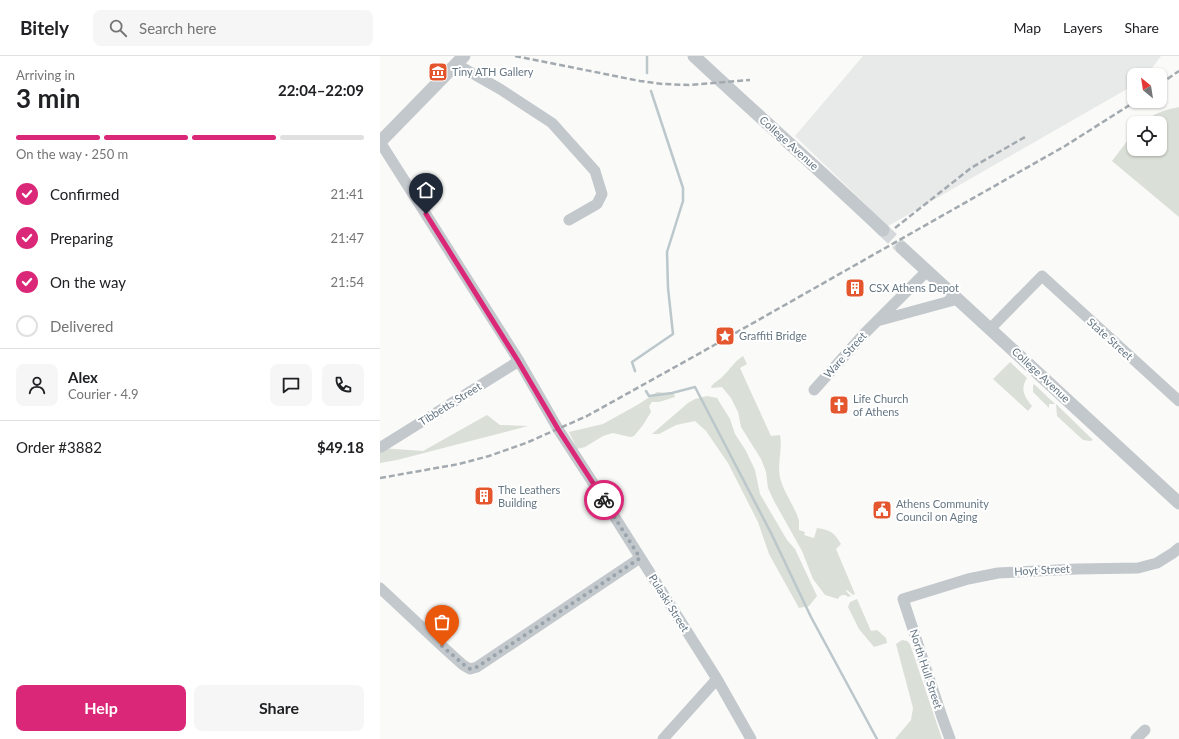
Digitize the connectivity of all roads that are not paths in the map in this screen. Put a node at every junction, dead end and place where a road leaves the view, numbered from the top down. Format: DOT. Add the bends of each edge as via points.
graph roads {
  1 [pos="694,56"];
  2 [pos="460,60"];
  3 [pos="380,142"];
  4 [pos="569,220"];
  5 [pos="883,230"];
  6 [pos="902,248"];
  7 [pos="927,271"];
  8 [pos="958,299"];
  9 [pos="877,321"];
  10 [pos="990,329"];
  11 [pos="518,361"];
  12 [pos="814,390"];
  13 [pos="1179,401"];
  14 [pos="381,447"];
  15 [pos="1179,504"];
  16 [pos="1179,548"];
  17 [pos="640,558"];
  18 [pos="380,588"];
  19 [pos="903,599"];
  20 [pos="716,679"];
  21 [pos="1145,730"];
  22 [pos="663,739"];
  23 [pos="751,739"];
  24 [pos="950,739"];
  25 [pos="1136,739"];
  1 -- 5 [label="street, College Avenue"];
  2 -- 3 [label="street"];
  2 -- 4 [label="street" via="552,123 595,171 602,194 597,204"];
  3 -- 11 [label="street, Pulaski Street"];
  6 -- 7 [label="street, College Avenue"];
  7 -- 8 [label="street, College Avenue"];
  7 -- 9 [label="street, Ware Street"];
  8 -- 9 [label="street"];
  8 -- 10 [label="street, College Avenue"];
  9 -- 12 [label="street, Ware Street"];
  10 -- 13 [label="street, State Street" via="1042,276"];
  10 -- 15 [label="street, College Avenue"];
  11 -- 14 [label="street, Tibbetts Street"];
  11 -- 17 [label="street, Pulaski Street"];
  16 -- 19 [label="street, Hoyt Street" via="1157,563 1138,568 998,573 968,578"];
  17 -- 18 [label="street" via="477,667 470,669"];
  17 -- 20 [label="street, Pulaski Street"];
  19 -- 24 [label="street, North Hull Street"];
  20 -- 22 [label="street"];
  20 -- 23 [label="street, Pulaski Street"];
  21 -- 25 [label="street"];
}
